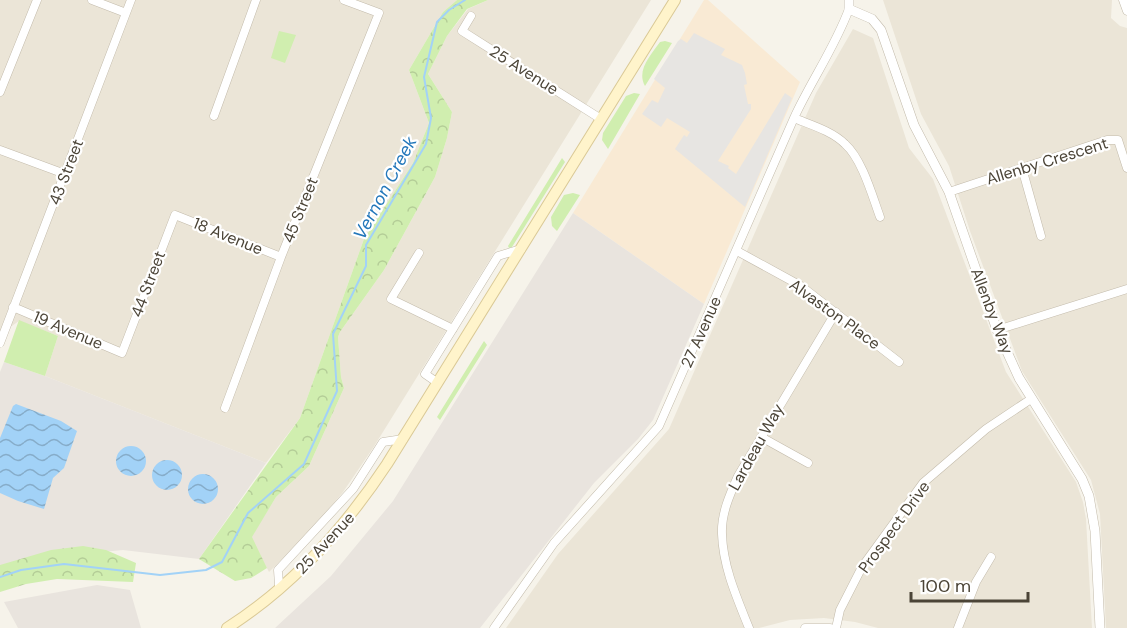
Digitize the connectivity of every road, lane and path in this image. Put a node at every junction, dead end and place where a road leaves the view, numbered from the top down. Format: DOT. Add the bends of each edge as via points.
graph roads {
  1 [pos="37,0"];
  2 [pos="92,0"];
  3 [pos="131,0"];
  4 [pos="256,0"];
  5 [pos="344,0"];
  6 [pos="675,0"];
  7 [pos="1123,0"];
  8 [pos="849,5"];
  9 [pos="1127,11"];
  10 [pos="126,13"];
  11 [pos="471,16"];
  12 [pos="0,92"];
  13 [pos="214,116"];
  14 [pos="794,118"];
  15 [pos="601,119"];
  16 [pos="0,150"];
  17 [pos="1022,168"];
  18 [pos="1127,168"];
  19 [pos="65,174"];
  20 [pos="948,192"];
  21 [pos="175,215"];
  22 [pos="880,217"];
  23 [pos="1041,236"];
  24 [pos="521,249"];
  25 [pos="737,251"];
  26 [pos="420,253"];
  27 [pos="281,257"];
  28 [pos="1127,289"];
  29 [pos="13,307"];
  30 [pos="836,312"];
  31 [pos="453,329"];
  32 [pos="997,330"];
  33 [pos="0,343"];
  34 [pos="122,353"];
  35 [pos="899,362"];
  36 [pos="438,383"];
  37 [pos="1031,399"];
  38 [pos="225,408"];
  39 [pos="761,437"];
  40 [pos="403,439"];
  41 [pos="808,463"];
  42 [pos="991,557"];
  43 [pos="279,585"];
  44 [pos="227,628"];
  45 [pos="494,628"];
  46 [pos="749,628"];
  47 [pos="805,628"];
  48 [pos="830,628"];
  49 [pos="837,628"];
  50 [pos="958,628"];
  51 [pos="1100,628"];
  1 -- 12 [label="street"];
  2 -- 10 [label="street"];
  3 -- 10 [label="street, 43 Street"];
  4 -- 13 [label="street"];
  5 -- 27 [label="street, 45 Street" via="379,13"];
  6 -- 15 [label="main road, 25 Avenue"];
  7 -- 9 [label="street"];
  8 -- 14 [label="street, 27 Avenue" via="837,39"];
  8 -- 20 [label="street, Allenby Way" via="872,19 881,30 914,125"];
  10 -- 19 [label="street, 43 Street"];
  11 -- 15 [label="street, 25 Avenue" via="462,32"];
  14 -- 22 [label="street" via="845,143 855,155"];
  14 -- 25 [label="street, 27 Avenue"];
  15 -- 24 [label="main road, 25 Avenue"];
  16 -- 19 [label="street"];
  17 -- 18 [label="street, Allenby Crescent" via="1107,140 1118,140"];
  17 -- 20 [label="street, Allenby Crescent"];
  17 -- 23 [label="street"];
  19 -- 29 [label="street, 43 Street"];
  20 -- 32 [label="street, Allenby Way"];
  21 -- 27 [label="street, 18 Avenue"];
  21 -- 34 [label="street, 44 Street"];
  24 -- 31 [label="street" via="498,256"];
  24 -- 36 [label="main road, 25 Avenue"];
  25 -- 30 [label="street, Alvaston Place" via="801,286"];
  25 -- 45 [label="street, 27 Avenue" via="659,426 554,543"];
  26 -- 31 [label="street" via="391,299"];
  27 -- 38 [label="street, 45 Street"];
  28 -- 32 [label="street"];
  29 -- 33 [label="street, 43 Street"];
  29 -- 34 [label="street, 19 Avenue"];
  30 -- 35 [label="street, Alvaston Place"];
  30 -- 39 [label="street, Lardeau Way"];
  31 -- 36 [label="street" via="425,374"];
  32 -- 37 [label="street, Allenby Way"];
  36 -- 40 [label="main road, 25 Avenue"];
  37 -- 49 [label="street, Prospect Drive" via="986,429 922,483 862,567 840,610"];
  37 -- 51 [label="street, Allenby Way" via="1089,496 1095,531"];
  39 -- 41 [label="street"];
  39 -- 46 [label="street, Lardeau Way" via="729,495 722,533 727,569"];
  40 -- 43 [label="street, 25 Avenue" via="383,442 353,489 278,570"];
  40 -- 44 [label="main road, 25 Avenue" via="361,503 326,545 281,588"];
  42 -- 50 [label="street" via="976,582"];
  47 -- 48 [label="street"];
}
